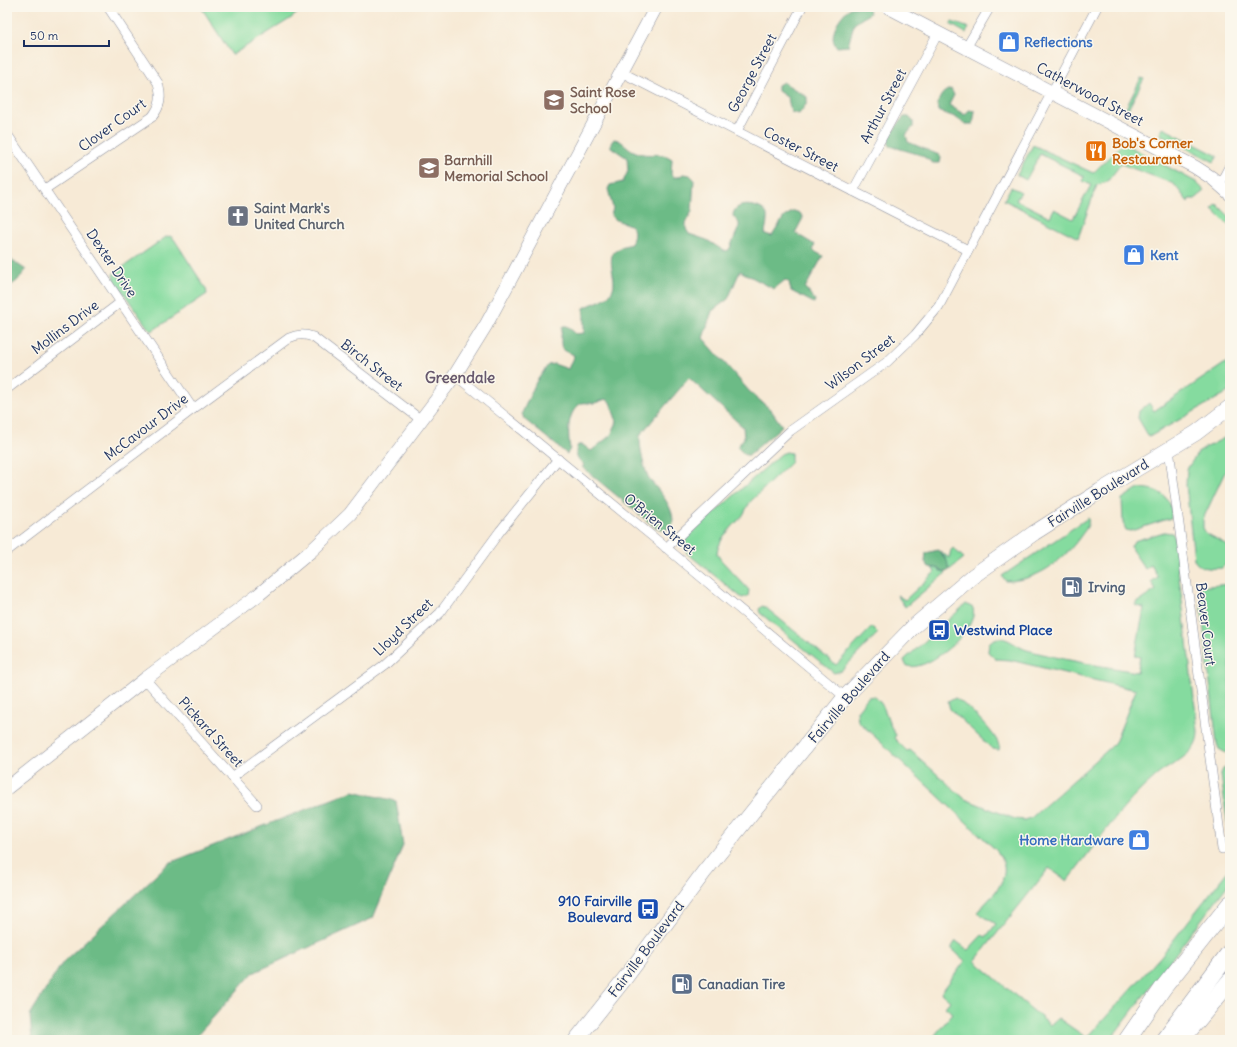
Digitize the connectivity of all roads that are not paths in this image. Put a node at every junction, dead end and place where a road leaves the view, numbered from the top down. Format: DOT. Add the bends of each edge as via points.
graph roads {
  1 [pos="108,7"];
  2 [pos="656,7"];
  3 [pos="802,7"];
  4 [pos="888,7"];
  5 [pos="990,7"];
  6 [pos="1097,7"];
  7 [pos="938,34"];
  8 [pos="966,48"];
  9 [pos="621,72"];
  10 [pos="1052,93"];
  11 [pos="737,132"];
  12 [pos="7,134"];
  13 [pos="1230,165"];
  14 [pos="1220,184"];
  15 [pos="45,189"];
  16 [pos="853,191"];
  17 [pos="1230,194"];
  18 [pos="968,250"];
  19 [pos="121,302"];
  20 [pos="306,334"];
  21 [pos="454,375"];
  22 [pos="7,389"];
  23 [pos="1230,407"];
  24 [pos="193,409"];
  25 [pos="420,419"];
  26 [pos="1230,419"];
  27 [pos="1196,433"];
  28 [pos="1169,449"];
  29 [pos="558,459"];
  30 [pos="666,548"];
  31 [pos="7,551"];
  32 [pos="145,679"];
  33 [pos="845,697"];
  34 [pos="232,777"];
  35 [pos="7,788"];
  36 [pos="256,805"];
  37 [pos="1222,850"];
  38 [pos="1230,889"];
  39 [pos="1230,904"];
  40 [pos="1230,952"];
  41 [pos="1230,981"];
  42 [pos="1163,988"];
  43 [pos="576,1040"];
  44 [pos="1127,1040"];
  45 [pos="1164,1040"];
  46 [pos="1181,1040"];
  1 -- 15 [label="street, Clover Court" via="158,83 160,102 152,117"];
  2 -- 9 [label="main road"];
  3 -- 11 [label="street, George Street"];
  4 -- 7 [label="main road, Catherwood Street"];
  5 -- 8 [label="street"];
  6 -- 10 [label="street, Wilson Street"];
  7 -- 8 [label="main road, Catherwood Street"];
  7 -- 16 [label="street, Arthur Street"];
  8 -- 10 [label="main road, Catherwood Street"];
  9 -- 11 [label="street, Coster Street"];
  9 -- 21 [label="main road" via="486,325"];
  10 -- 14 [label="main road, Catherwood Street" via="1194,167"];
  10 -- 18 [label="street, Wilson Street"];
  11 -- 16 [label="street, Coster Street"];
  12 -- 15 [label="street, Dexter Drive"];
  13 -- 14 [label="street"];
  14 -- 17 [label="main road, Catherwood Street"];
  15 -- 19 [label="street, Dexter Drive"];
  16 -- 18 [label="street, Coster Street"];
  18 -- 30 [label="street, Wilson Street" via="939,306 907,344 887,362 790,431"];
  19 -- 22 [label="street, Mollins Drive"];
  19 -- 24 [label="street, Dexter Drive"];
  20 -- 24 [label="street, McCavour Drive" via="289,338"];
  20 -- 25 [label="street, Birch Street"];
  21 -- 25 [label="main road"];
  21 -- 29 [label="street, O'Brien Street"];
  23 -- 27 [label="main road, Fairville Boulevard"];
  24 -- 31 [label="street, McCavour Drive"];
  25 -- 32 [label="main road" via="350,514 311,551 257,596"];
  26 -- 27 [label="main road, Fairville Boulevard"];
  27 -- 28 [label="main road, Fairville Boulevard"];
  28 -- 33 [label="main road, Fairville Boulevard" via="1056,518 973,576 913,627"];
  28 -- 37 [label="street, Beaver Court"];
  29 -- 30 [label="street, O'Brien Street"];
  29 -- 34 [label="street, Lloyd Street" via="500,531 440,613 384,665"];
  30 -- 33 [label="street, O'Brien Street"];
  32 -- 34 [label="street, Pickard Street"];
  32 -- 35 [label="main road"];
  33 -- 43 [label="main road, Fairville Boulevard" via="709,866"];
  34 -- 36 [label="street, Pickard Street"];
  38 -- 42 [label="highway"];
  39 -- 42 [label="highway"];
  40 -- 45 [label="highway"];
  41 -- 46 [label="highway"];
  42 -- 44 [label="highway"];
}
